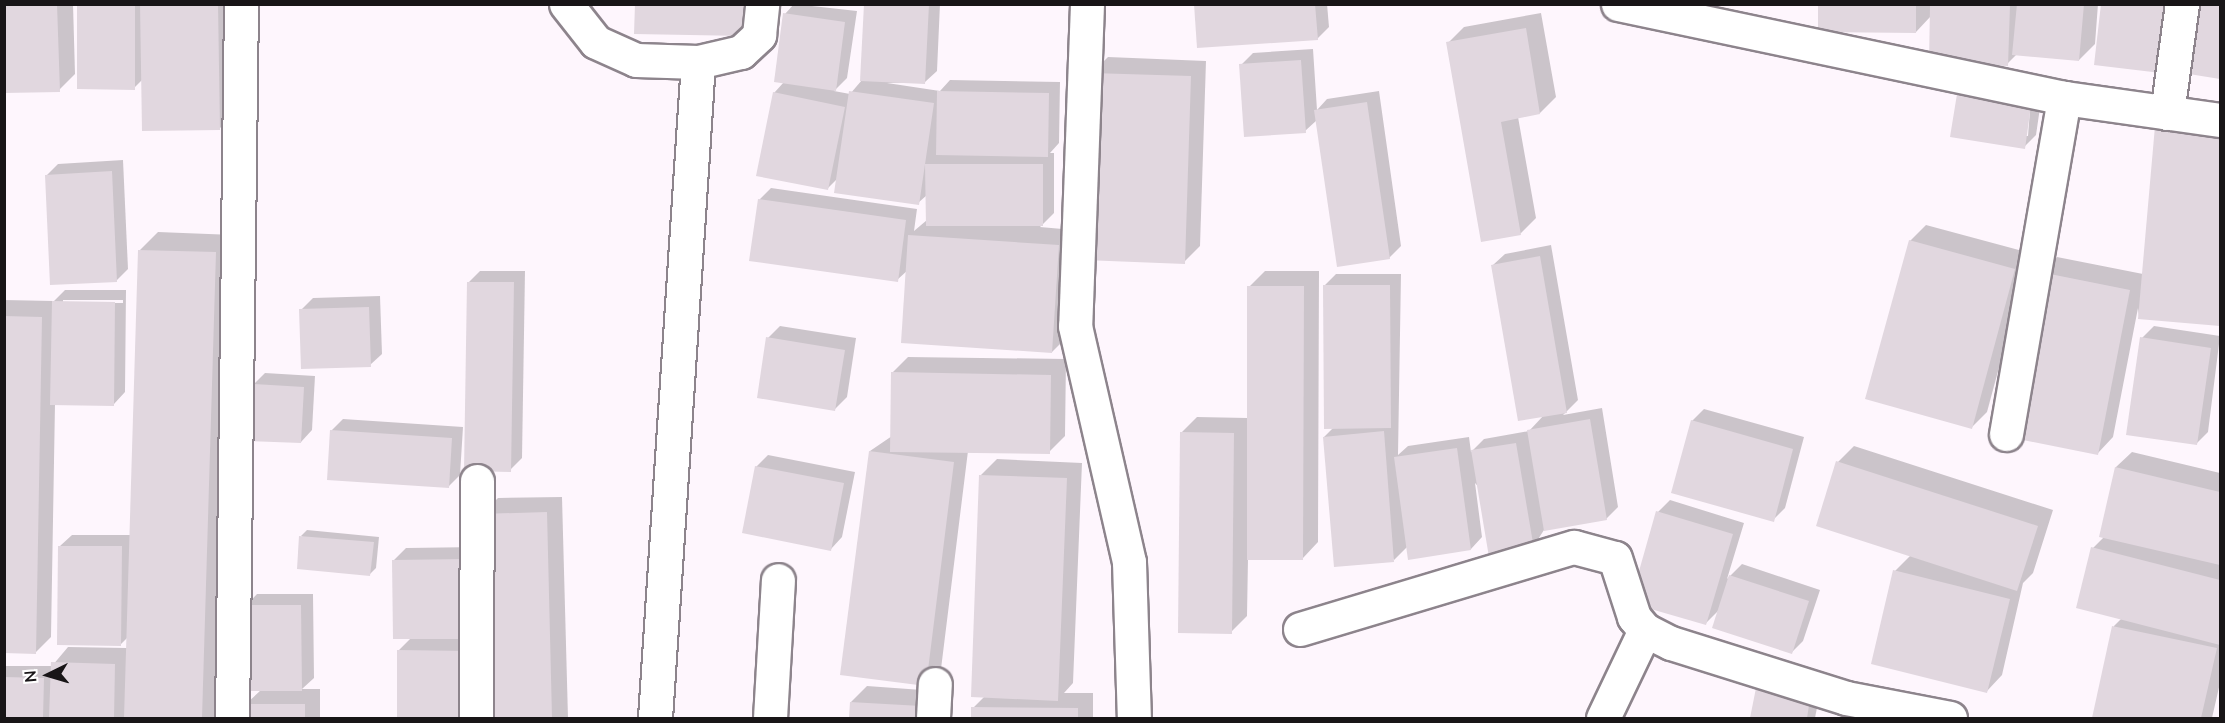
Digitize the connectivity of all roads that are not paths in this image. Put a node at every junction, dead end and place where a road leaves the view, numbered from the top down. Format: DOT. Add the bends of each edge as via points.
graph roads {
  1 [pos="241,4"];
  2 [pos="566,4"];
  3 [pos="762,4"];
  4 [pos="1087,4"];
  5 [pos="1618,4"];
  6 [pos="2182,4"];
  7 [pos="698,62"];
  8 [pos="2064,98"];
  9 [pos="2167,113"];
  10 [pos="2220,120"];
  11 [pos="2006,434"];
  12 [pos="477,481"];
  13 [pos="778,580"];
  14 [pos="1300,629"];
  15 [pos="1646,630"];
  16 [pos="934,684"];
  17 [pos="232,718"];
  18 [pos="476,718"];
  19 [pos="655,718"];
  20 [pos="770,718"];
  21 [pos="933,718"];
  22 [pos="1134,718"];
  23 [pos="1603,718"];
  24 [pos="1950,718"];
  1 -- 17 [label="street"];
  2 -- 7 [label="street" via="596,42 636,60"];
  3 -- 7 [label="street" via="759,35 741,52"];
  4 -- 22 [label="street" via="1075,326 1129,562"];
  5 -- 8 [label="street"];
  6 -- 9 [label="street"];
  7 -- 19 [label="street"];
  8 -- 9 [label="street"];
  8 -- 11 [label="street"];
  9 -- 10 [label="street"];
  12 -- 18 [label="street"];
  13 -- 20 [label="street"];
  14 -- 15 [label="street" via="1574,547 1615,558 1634,617"];
  15 -- 23 [label="street"];
  15 -- 24 [label="street" via="1846,698"];
  16 -- 21 [label="street"];
}
